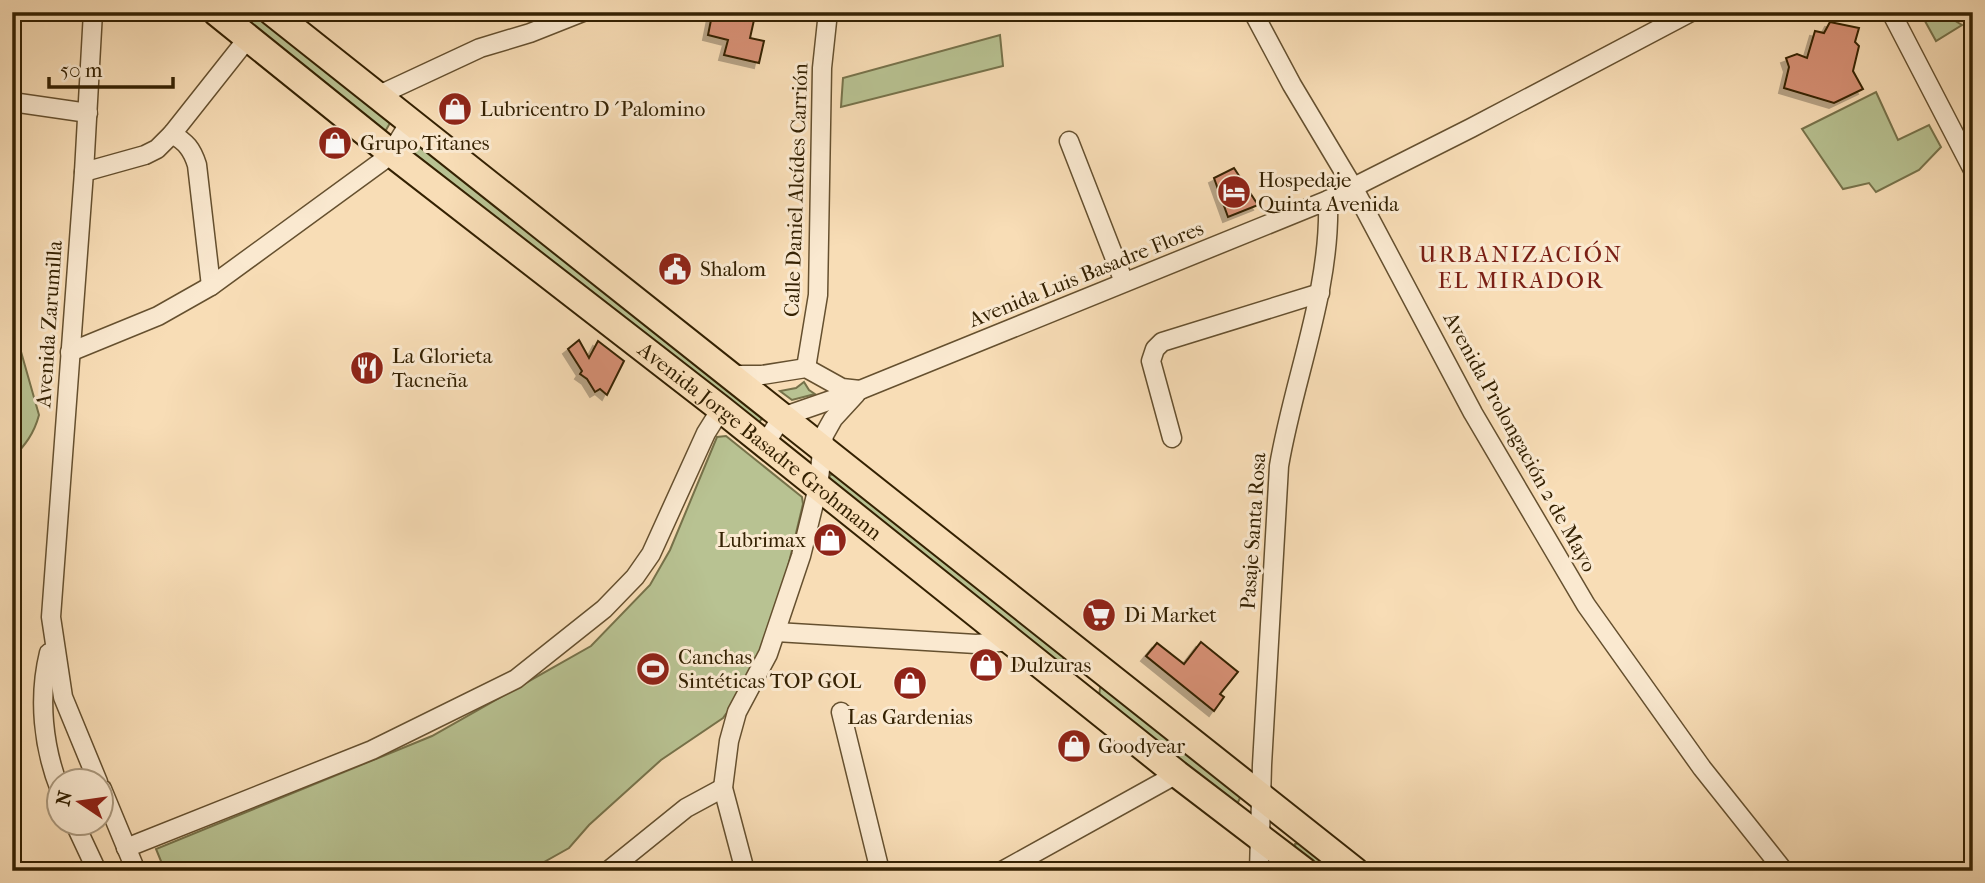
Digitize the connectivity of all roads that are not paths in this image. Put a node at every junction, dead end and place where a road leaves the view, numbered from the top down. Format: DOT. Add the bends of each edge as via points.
graph roads {
  1 [pos="93,12"];
  2 [pos="216,12"];
  3 [pos="272,12"];
  4 [pos="583,12"];
  5 [pos="828,12"];
  6 [pos="1253,12"];
  7 [pos="1691,12"];
  8 [pos="1891,12"];
  9 [pos="248,38"];
  10 [pos="377,96"];
  11 [pos="12,102"];
  12 [pos="88,113"];
  13 [pos="410,122"];
  14 [pos="172,134"];
  15 [pos="1069,141"];
  16 [pos="391,153"];
  17 [pos="1973,170"];
  18 [pos="84,172"];
  19 [pos="1353,187"];
  20 [pos="1328,200"];
  21 [pos="1124,282"];
  22 [pos="212,286"];
  23 [pos="1320,293"];
  24 [pos="70,352"];
  25 [pos="806,368"];
  26 [pos="728,376"];
  27 [pos="860,390"];
  28 [pos="721,409"];
  29 [pos="782,418"];
  30 [pos="1172,438"];
  31 [pos="765,444"];
  32 [pos="822,450"];
  33 [pos="818,487"];
  34 [pos="776,632"];
  35 [pos="53,640"];
  36 [pos="1012,641"];
  37 [pos="841,712"];
  38 [pos="53,768"];
  39 [pos="92,768"];
  40 [pos="1177,774"];
  41 [pos="723,788"];
  42 [pos="1261,796"];
  43 [pos="116,823"];
  44 [pos="82,838"];
  45 [pos="1260,839"];
  46 [pos="126,848"];
  47 [pos="97,871"];
  48 [pos="136,871"];
  49 [pos="608,871"];
  50 [pos="745,871"];
  51 [pos="880,871"];
  52 [pos="1002,871"];
  53 [pos="1259,871"];
  54 [pos="1304,871"];
  55 [pos="1355,871"];
  56 [pos="1784,871"];
  1 -- 12 [label="street, Avenida Zarumilla"];
  2 -- 9 [label="highway, Avenida Jorge Basadre Grohmann"];
  3 -- 10 [label="highway, Avenida Jorge Basadre Grohmann"];
  4 -- 10 [label="street" via="480,48"];
  5 -- 25 [label="street, Calle Daniel Alcídes Carrión" via="822,68 818,295"];
  6 -- 19 [label="street, Avenida Prolongación 2 de Mayo"];
  7 -- 19 [label="street, Avenida Luis Basadre Flores"];
  8 -- 17 [label="street"];
  9 -- 14 [label="street"];
  9 -- 16 [label="highway, Avenida Jorge Basadre Grohmann"];
  10 -- 13 [label="highway, Avenida Jorge Basadre Grohmann"];
  11 -- 12 [label="street"];
  12 -- 18 [label="street, Avenida Zarumilla"];
  13 -- 16 [label="street"];
  13 -- 26 [label="highway, Avenida Jorge Basadre Grohmann"];
  14 -- 18 [label="street" via="145,156"];
  14 -- 22 [label="street" via="192,150 197,165"];
  15 -- 21 [label="street"];
  16 -- 22 [label="street"];
  16 -- 28 [label="highway, Avenida Jorge Basadre Grohmann"];
  18 -- 24 [label="street, Avenida Zarumilla"];
  19 -- 20 [label="street, Avenida Luis Basadre Flores"];
  19 -- 56 [label="street, Avenida Prolongación 2 de Mayo" via="1473,413 1586,605 1702,768"];
  20 -- 21 [label="street, Avenida Luis Basadre Flores"];
  20 -- 23 [label="street, Pasaje Santa Rosa" via="1329,233"];
  21 -- 27 [label="street, Avenida Luis Basadre Flores"];
  22 -- 24 [label="street" via="158,316"];
  23 -- 30 [label="street" via="1162,342 1154,349 1151,361"];
  23 -- 42 [label="street, Pasaje Santa Rosa" via="1279,466"];
  24 -- 35 [label="street, Avenida Zarumilla"];
  25 -- 26 [label="street"];
  25 -- 27 [label="street" via="842,388"];
  26 -- 29 [label="highway, Avenida Jorge Basadre Grohmann"];
  27 -- 29 [label="street, Avenida Luis Basadre Flores"];
  27 -- 32 [label="street" via="833,419"];
  28 -- 31 [label="highway, Avenida Jorge Basadre Grohmann"];
  28 -- 46 [label="street" via="651,554 635,577 595,616 516,679 372,750"];
  29 -- 31 [label="street"];
  29 -- 32 [label="highway, Avenida Jorge Basadre Grohmann"];
  31 -- 33 [label="highway, Avenida Jorge Basadre Grohmann"];
  32 -- 33 [label="street"];
  32 -- 42 [label="highway, Avenida Jorge Basadre Grohmann"];
  33 -- 34 [label="street"];
  33 -- 36 [label="highway, Avenida Jorge Basadre Grohmann"];
  34 -- 36 [label="street"];
  34 -- 41 [label="street" via="737,712"];
  35 -- 38 [label="street, Avenida Zarumilla" via="44,720"];
  35 -- 39 [label="street, Avenida Zarumilla" via="63,697"];
  36 -- 40 [label="highway, Avenida Jorge Basadre Grohmann"];
  37 -- 51 [label="street"];
  40 -- 45 [label="highway, Avenida Jorge Basadre Grohmann"];
  40 -- 52 [label="street"];
  41 -- 49 [label="street" via="686,808"];
  41 -- 50 [label="street"];
  42 -- 45 [label="street, Pasaje Santa Rosa"];
  42 -- 55 [label="highway, Avenida Jorge Basadre Grohmann"];
  43 -- 46 [label="street"];
  44 -- 47 [label="street"];
  45 -- 53 [label="street, Pasaje Santa Rosa"];
  45 -- 54 [label="highway, Avenida Jorge Basadre Grohmann"];
  46 -- 48 [label="street"];
}
